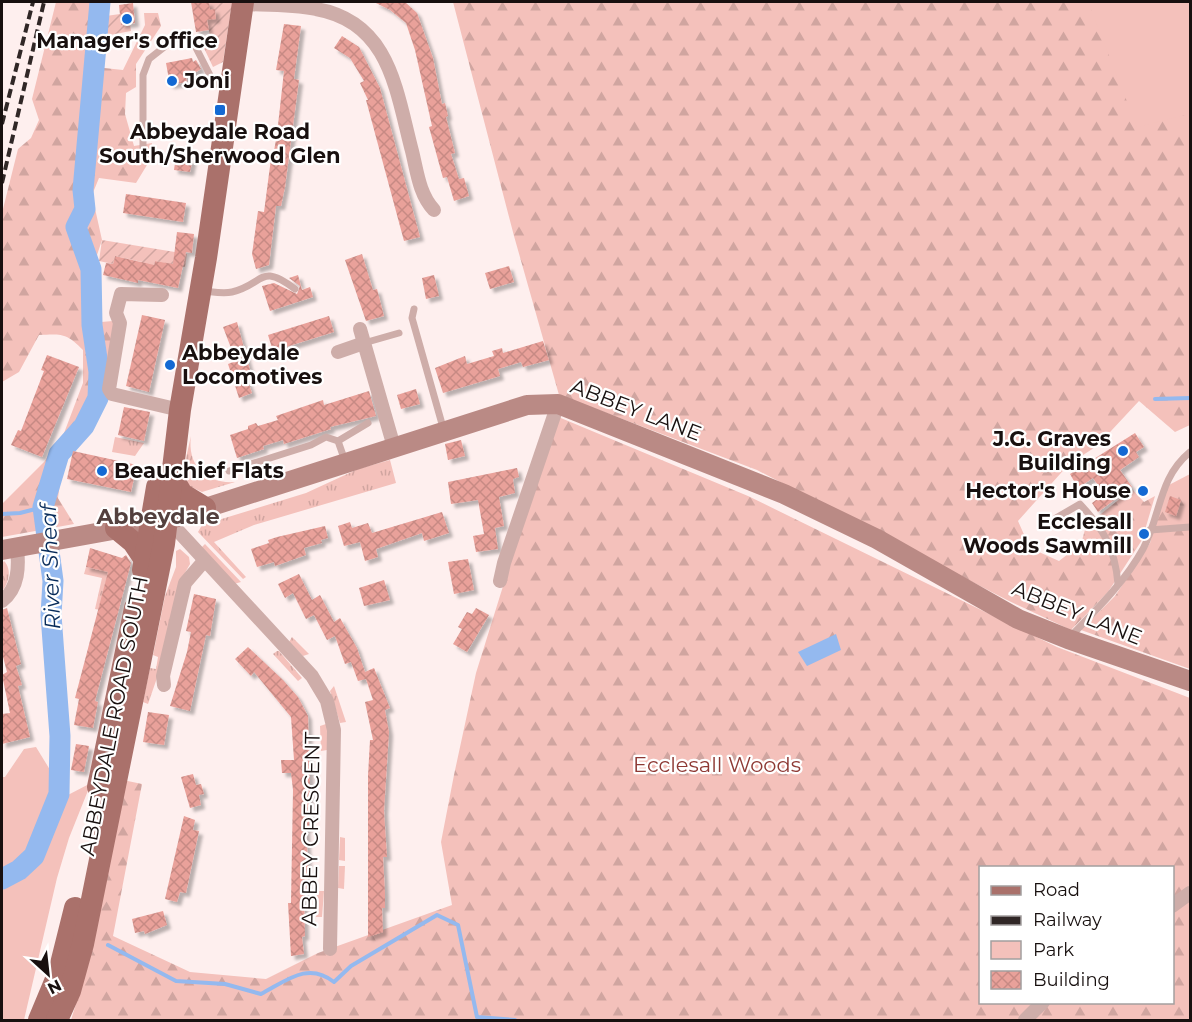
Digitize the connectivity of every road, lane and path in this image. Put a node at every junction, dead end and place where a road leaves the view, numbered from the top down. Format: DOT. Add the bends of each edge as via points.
graph roads {
  1 [pos="242,3"];
  2 [pos="229,89"];
  3 [pos="144,151"];
  4 [pos="434,210"];
  5 [pos="295,289"];
  6 [pos="201,291"];
  7 [pos="162,295"];
  8 [pos="414,309"];
  9 [pos="360,329"];
  10 [pos="399,333"];
  11 [pos="364,343"];
  12 [pos="338,352"];
  13 [pos="558,404"];
  14 [pos="180,410"];
  15 [pos="368,423"];
  16 [pos="444,432"];
  17 [pos="338,441"];
  18 [pos="394,447"];
  19 [pos="1191,452"];
  20 [pos="345,462"];
  21 [pos="229,471"];
  22 [pos="171,475"];
  23 [pos="205,508"];
  24 [pos="1056,518"];
  25 [pos="159,521"];
  26 [pos="1191,527"];
  27 [pos="116,528"];
  28 [pos="1150,530"];
  29 [pos="16,547"];
  30 [pos="145,560"];
  31 [pos="204,561"];
  32 [pos="500,581"];
  33 [pos="1118,584"];
  34 [pos="2,600"];
  35 [pos="1068,639"];
  36 [pos="1191,681"];
  37 [pos="164,685"];
  38 [pos="1191,893"];
  39 [pos="1174,905"];
  40 [pos="330,949"];
  41 [pos="1042,1004"];
  42 [pos="39,1020"];
  43 [pos="57,1020"];
  44 [pos="1025,1020"];
  1 -- 2 [label="main road, ABBEYDALE ROAD SOUTH"];
  1 -- 4 [label="street" via="316,9 352,21 367,34 391,73 422,193"];
  2 -- 3 [label="lane" via="214,83 192,40 177,37 149,59 143,75"];
  2 -- 6 [label="main road, ABBEYDALE ROAD SOUTH"];
  5 -- 6 [label="lane" via="279,277 267,275 232,292"];
  6 -- 14 [label="main road, ABBEYDALE ROAD SOUTH"];
  7 -- 14 [label="street" via="121,294 109,389"];
  8 -- 16 [label="lane" via="412,318"];
  9 -- 11 [label="street"];
  10 -- 11 [label="lane"];
  11 -- 12 [label="street"];
  11 -- 18 [label="street"];
  13 -- 16 [label="main road, ABBEY LANE" via="527,405"];
  13 -- 32 [label="street" via="498,563"];
  13 -- 35 [label="main road, ABBEY LANE" via="784,494 877,539 1018,619"];
  14 -- 22 [label="main road, ABBEYDALE ROAD SOUTH"];
  14 -- 25 [label="main road, ABBEYDALE ROAD SOUTH" via="163,447"];
  15 -- 17 [label="lane"];
  16 -- 18 [label="main road, ABBEY LANE"];
  17 -- 20 [label="lane"];
  17 -- 21 [label="lane" via="322,438"];
  18 -- 20 [label="main road, ABBEY LANE"];
  19 -- 28 [label="lane" via="1165,484"];
  20 -- 23 [label="main road, ABBEY LANE"];
  22 -- 23 [label="main road" via="183,495"];
  22 -- 25 [label="main road, ABBEYDALE ROAD SOUTH"];
  23 -- 25 [label="main road, ABBEY LANE"];
  24 -- 33 [label="lane" via="1080,504 1101,528 1116,559"];
  25 -- 27 [label="main road, ABBEY LANE"];
  25 -- 30 [label="main road, ABBEYDALE ROAD SOUTH"];
  25 -- 31 [label="street, ABBEY CRESCENT"];
  25 -- 43 [label="main road, ABBEYDALE ROAD SOUTH" via="89,917 75,976"];
  26 -- 28 [label="lane"];
  27 -- 29 [label="main road, ABBEY LANE"];
  27 -- 30 [label="main road" via="133,542"];
  28 -- 33 [label="lane" via="1143,548"];
  29 -- 34 [label="street" via="16,579 12,591"];
  30 -- 42 [label="main road, ABBEYDALE ROAD SOUTH" via="71,927 59,972"];
  31 -- 37 [label="street, ABBEYDALE ROAD SOUTH" via="185,583"];
  31 -- 40 [label="street, ABBEY CRESCENT" via="312,676 331,714 334,730"];
  33 -- 35 [label="lane"];
  35 -- 36 [label="main road, ABBEY LANE"];
  38 -- 39 [label="street"];
  41 -- 44 [label="street"];
}
